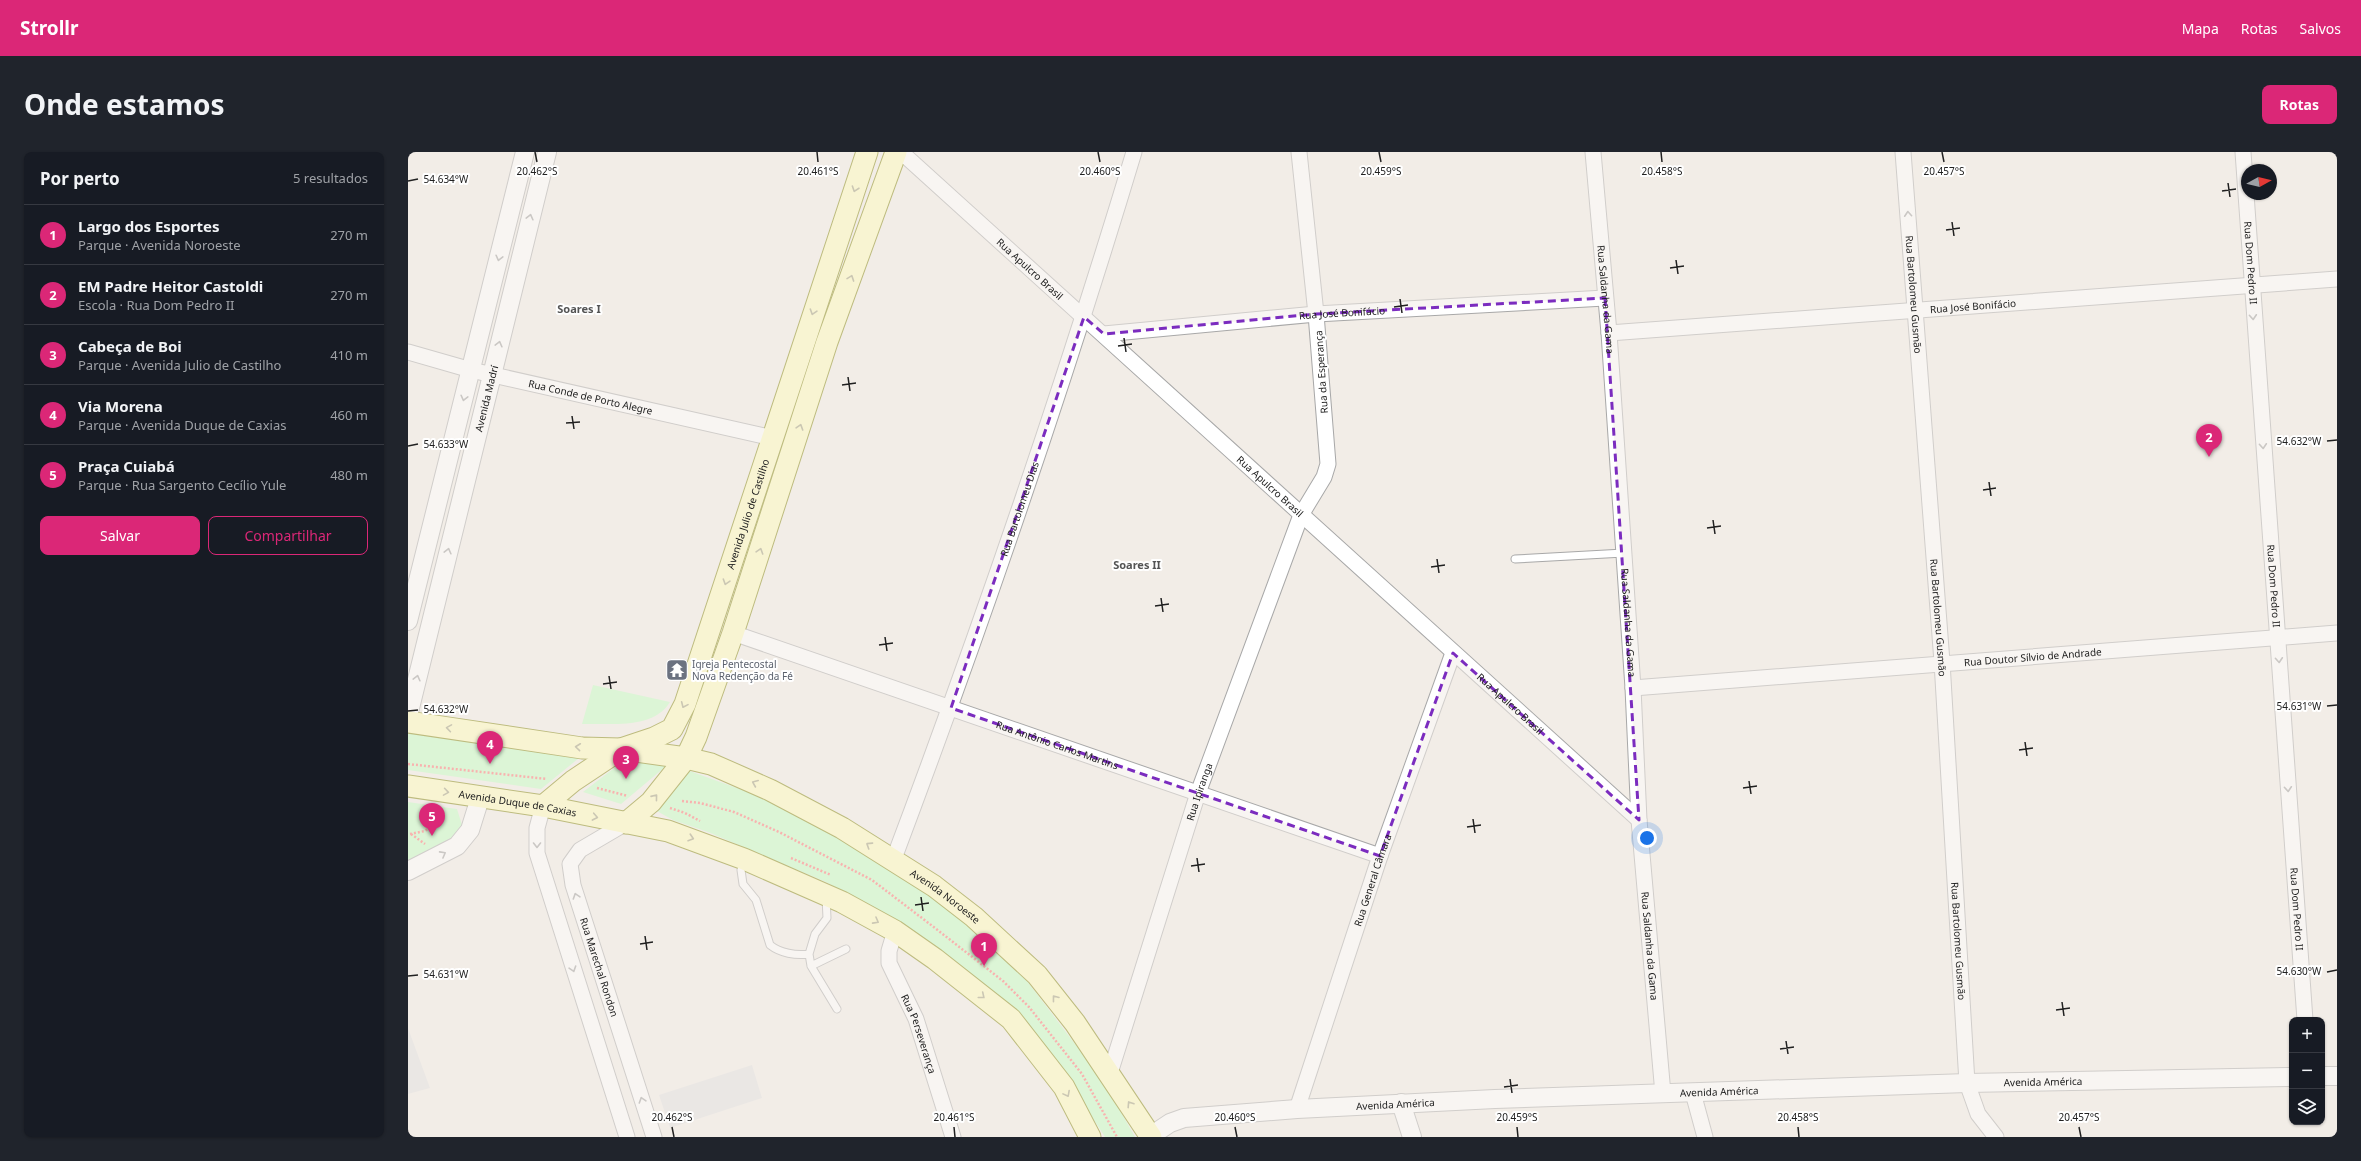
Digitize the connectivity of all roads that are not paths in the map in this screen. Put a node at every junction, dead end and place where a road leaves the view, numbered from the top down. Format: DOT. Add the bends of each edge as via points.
graph roads {
  1 [pos="525,152"];
  2 [pos="547,152"];
  3 [pos="867,152"];
  4 [pos="896,152"];
  5 [pos="901,152"];
  6 [pos="1134,152"];
  7 [pos="1299,152"];
  8 [pos="1593,152"];
  9 [pos="1904,152"];
  10 [pos="2243,152"];
  11 [pos="2337,279"];
  12 [pos="2251,286"];
  13 [pos="1605,298"];
  14 [pos="1915,309"];
  15 [pos="1316,314"];
  16 [pos="1084,317"];
  17 [pos="1609,333"];
  18 [pos="1104,334"];
  19 [pos="408,352"];
  20 [pos="471,370"];
  21 [pos="491,374"];
  22 [pos="773,438"];
  23 [pos="1301,515"];
  24 [pos="1624,553"];
  25 [pos="1516,559"];
  26 [pos="408,621"];
  27 [pos="733,633"];
  28 [pos="2337,633"];
  29 [pos="2277,637"];
  30 [pos="1453,653"];
  31 [pos="1942,662"];
  32 [pos="1633,688"];
  33 [pos="951,708"];
  34 [pos="408,716"];
  35 [pos="408,722"];
  36 [pos="621,749"];
  37 [pos="686,758"];
  38 [pos="408,786"];
  39 [pos="1198,793"];
  40 [pos="480,798"];
  41 [pos="543,806"];
  42 [pos="1639,820"];
  43 [pos="626,823"];
  44 [pos="1380,856"];
  45 [pos="744,859"];
  46 [pos="893,861"];
  47 [pos="408,871"];
  48 [pos="826,895"];
  49 [pos="895,932"];
  50 [pos="846,949"];
  51 [pos="809,954"];
  52 [pos="812,966"];
  53 [pos="837,1009"];
  54 [pos="2306,1017"];
  55 [pos="1110,1073"];
  56 [pos="2325,1076"];
  57 [pos="2337,1076"];
  58 [pos="2289,1077"];
  59 [pos="1967,1083"];
  60 [pos="1693,1093"];
  61 [pos="1663,1094"];
  62 [pos="1401,1103"];
  63 [pos="1297,1109"];
  64 [pos="1150,1136"];
  65 [pos="627,1137"];
  66 [pos="654,1137"];
  67 [pos="953,1137"];
  68 [pos="1090,1137"];
  69 [pos="1412,1137"];
  70 [pos="1705,1137"];
  71 [pos="1996,1137"];
  1 -- 20 [label="street, Avenida Madrí, one-way"];
  21 -- 2 [label="street, Avenida Madrí, one-way"];
  3 -- 22 [label="main road, Avenida Julio de Castilho, one-way"];
  27 -- 4 [label="main road, one-way" via="828,342"];
  5 -- 16 [label="street, Rua Apulcro Brasil"];
  6 -- 16 [label="street, Rua Bartolomeu Dias"];
  7 -- 15 [label="street, Rua da Esperança"];
  8 -- 13 [label="street, Rua Saldanha da Gama"];
  14 -- 9 [label="street, Rua Bartolomeu Gusmão, one-way"];
  10 -- 12 [label="street, Rua Dom Pedro II"];
  11 -- 12 [label="street, Rua José Bonifácio"];
  12 -- 14 [label="street, Rua José Bonifácio"];
  12 -- 29 [label="street, Rua Dom Pedro II, one-way"];
  13 -- 15 [label="street, Rua José Bonifácio"];
  13 -- 17 [label="street, Rua Saldanha da Gama"];
  14 -- 17 [label="street, Rua José Bonifácio"];
  14 -- 31 [label="street, Rua Bartolomeu Gusmão"];
  15 -- 18 [label="street, Rua José Bonifácio"];
  15 -- 23 [label="street, Rua da Esperança" via="1328,464 1324,477"];
  16 -- 18 [label="street, Rua Apulcro Brasil"];
  16 -- 33 [label="street, Rua Bartolomeu Dias"];
  17 -- 24 [label="street, Rua Saldanha da Gama"];
  18 -- 23 [label="street, Rua Apulcro Brasil"];
  19 -- 20 [label="street, Rua Conde de Porto Alegre"];
  20 -- 21 [label="street, Rua Conde de Porto Alegre"];
  20 -- 26 [label="street, Avenida Madrí, one-way"];
  21 -- 22 [label="street, Rua Conde de Porto Alegre"];
  34 -- 21 [label="street, Avenida Madrí, one-way"];
  22 -- 36 [label="main road, Avenida Julio de Castilho, one-way" via="685,704 672,730"];
  23 -- 30 [label="street, Rua Apulcro Brasil"];
  23 -- 39 [label="street, Rua Ipiranga"];
  24 -- 25 [label="lane"];
  24 -- 32 [label="street, Rua Saldanha da Gama"];
  27 -- 33 [label="street, Rua Antônio Carlos Martins"];
  27 -- 37 [label="main road"];
  28 -- 29 [label="street, Rua Doutor Sílvio de Andrade"];
  29 -- 31 [label="street, Rua Doutor Sílvio de Andrade"];
  29 -- 54 [label="street, Rua Dom Pedro II, one-way"];
  30 -- 42 [label="street, Rua Apulcro Brasil"];
  30 -- 44 [label="street, Rua General Câmara"];
  31 -- 32 [label="street, Rua Doutor Sílvio de Andrade"];
  31 -- 59 [label="street, Rua Bartolomeu Gusmão"];
  32 -- 42 [label="street, Rua Saldanha da Gama"];
  33 -- 39 [label="street, Rua Antônio Carlos Martins"];
  33 -- 46 [label="street, Rua Bartolomeu Dias"];
  36 -- 35 [label="main road, one-way" via="582,748"];
  36 -- 37 [label="main road"];
  36 -- 41 [label="main road, Avenida Julio de Castilho" via="572,781"];
  43 -- 37 [label="main road, one-way" via="651,802"];
  46 -- 37 [label="main road, Avenida Noroeste, one-way" via="842,828 770,790 710,764"];
  38 -- 40 [label="main road, Avenida Duque de Caxias, one-way"];
  39 -- 44 [label="street, Rua Antônio Carlos Martins"];
  39 -- 55 [label="street, Rua Ipiranga"];
  40 -- 41 [label="main road, Avenida Duque de Caxias"];
  47 -- 40 [label="street, one-way" via="457,846 470,830"];
  41 -- 43 [label="main road, Avenida Duque de Caxias, one-way"];
  41 -- 65 [label="street, one-way" via="537,828 537,853"];
  42 -- 61 [label="street, Rua Saldanha da Gama"];
  43 -- 45 [label="main road, one-way" via="668,831"];
  66 -- 43 [label="street, Rua Marechal Rondon, one-way" via="573,885 570,864 580,850"];
  44 -- 63 [label="street, Rua General Câmara"];
  45 -- 48 [label="main road"];
  45 -- 51 [label="lane" via="743,884 756,900 770,945 791,954"];
  55 -- 46 [label="main road, Avenida Noroeste, one-way" via="1037,975 934,886"];
  48 -- 49 [label="main road, one-way"];
  48 -- 51 [label="lane" via="827,918 815,934"];
  49 -- 67 [label="street, Rua Perseverança" via="889,951 889,963 916,1019"];
  49 -- 68 [label="main road, one-way" via="1011,1019 1064,1087"];
  50 -- 52 [label="lane"];
  51 -- 52 [label="lane"];
  52 -- 53 [label="lane"];
  64 -- 55 [label="main road, Avenida Noroeste, one-way"];
  56 -- 57 [label="street"];
  58 -- 59 [label="street, Avenida América"];
  59 -- 60 [label="street, Avenida América"];
  59 -- 71 [label="street, Rua Bartolomeu Gusmão" via="1978,1114"];
  60 -- 61 [label="street, Avenida América"];
  60 -- 70 [label="street"];
  61 -- 62 [label="street, Avenida América"];
  62 -- 63 [label="street, Avenida América"];
  62 -- 69 [label="street"];
  63 -- 64 [label="street, Avenida América" via="1184,1118 1170,1123"];
}
